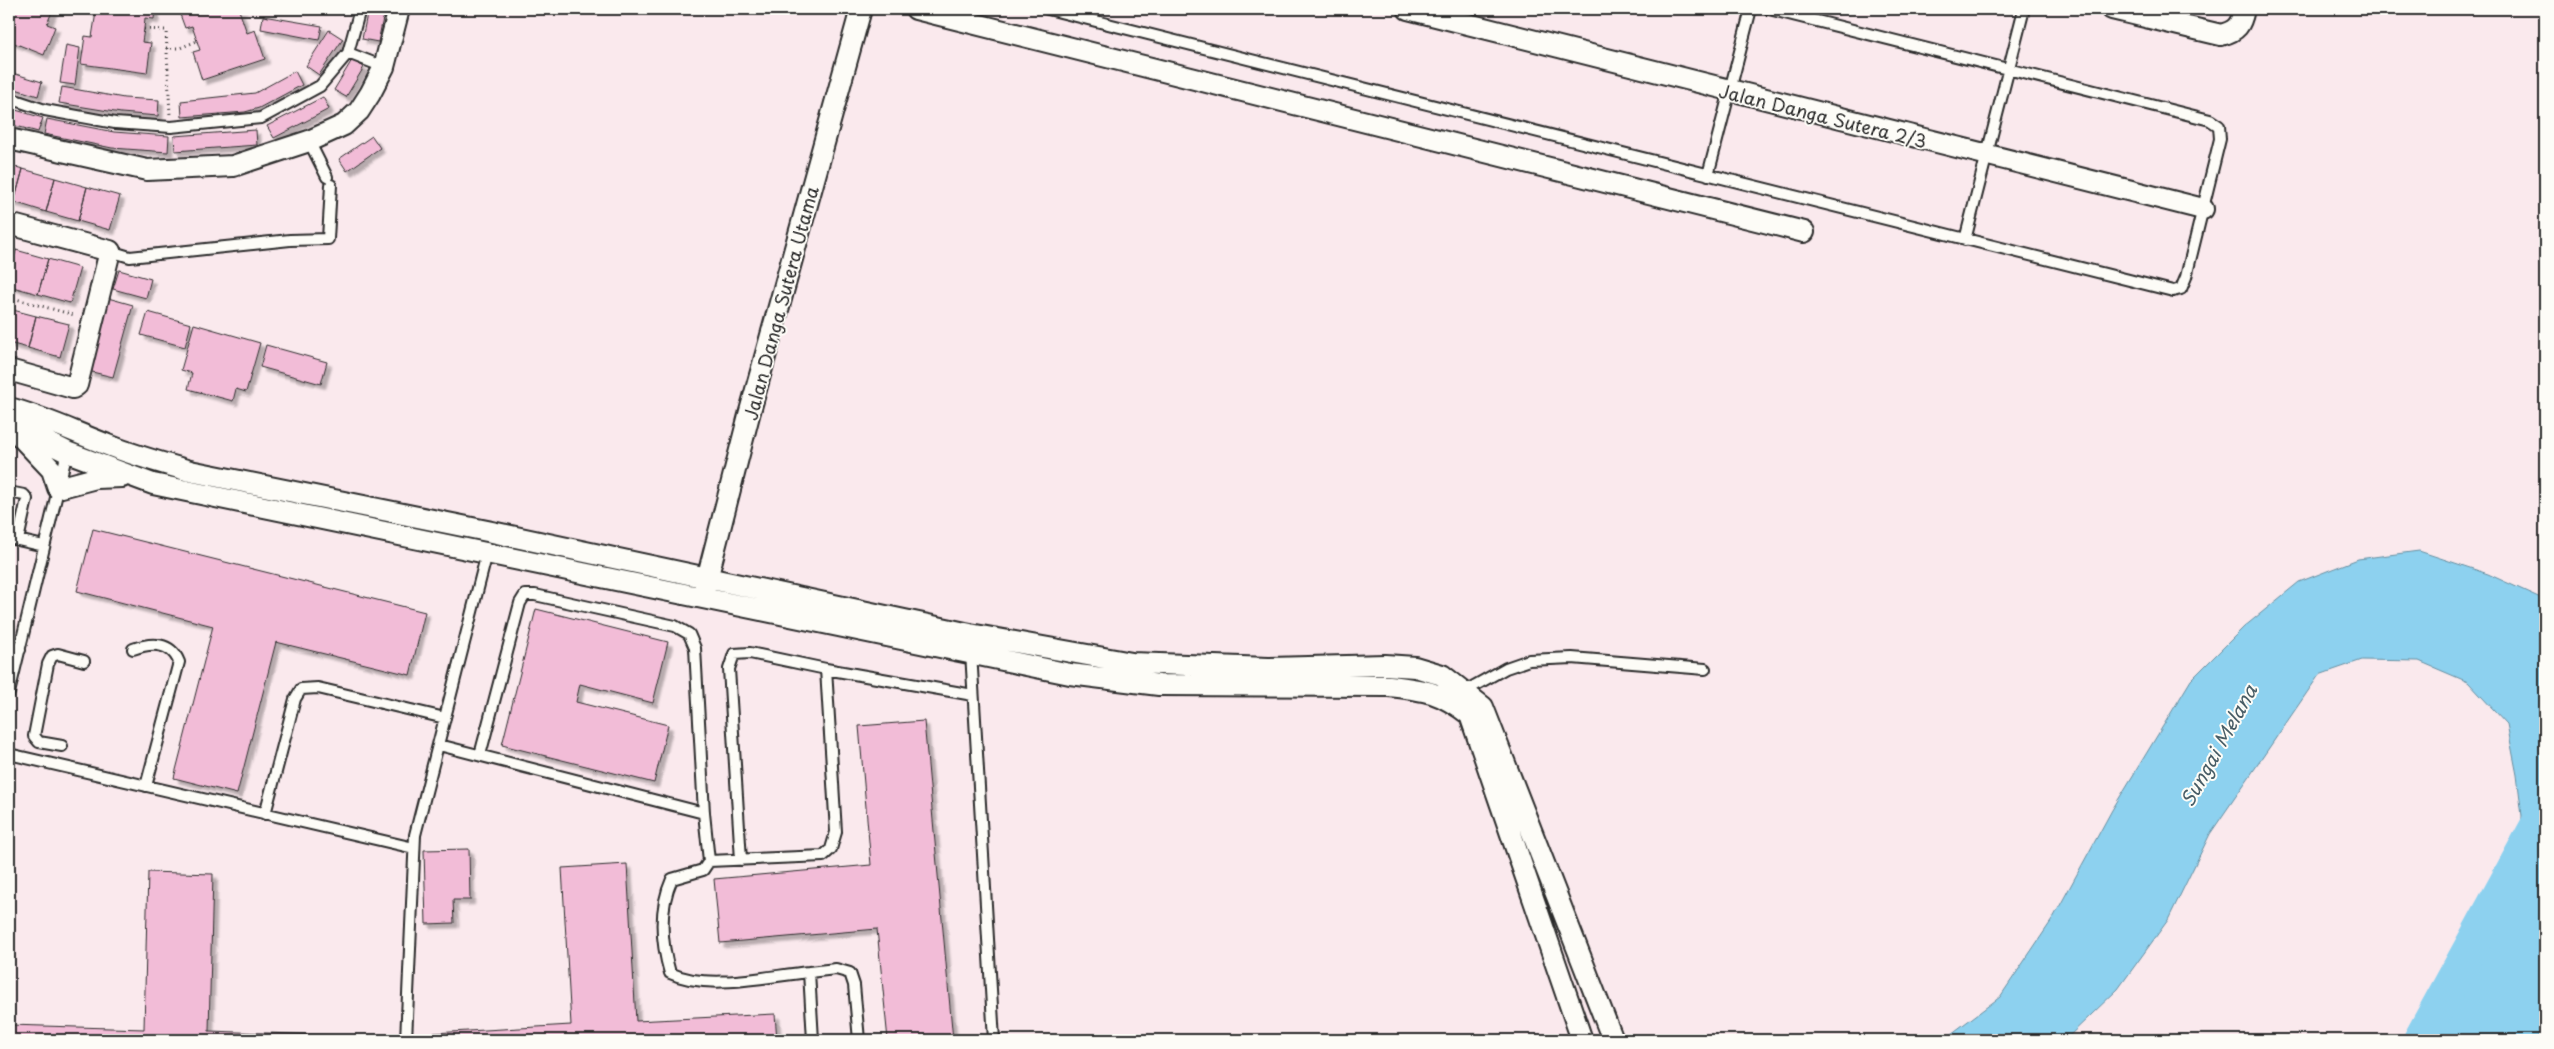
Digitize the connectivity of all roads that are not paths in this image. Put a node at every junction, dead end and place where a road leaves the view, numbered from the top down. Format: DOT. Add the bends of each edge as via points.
graph roads {
  1 [pos="360,9"];
  2 [pos="399,9"];
  3 [pos="861,9"];
  4 [pos="916,9"];
  5 [pos="1048,9"];
  6 [pos="1408,9"];
  7 [pos="1751,9"];
  8 [pos="1769,9"];
  9 [pos="2024,9"];
  10 [pos="2112,9"];
  11 [pos="2244,9"];
  12 [pos="1445,13"];
  13 [pos="348,52"];
  14 [pos="384,67"];
  15 [pos="2010,69"];
  16 [pos="1731,91"];
  17 [pos="9,98"];
  18 [pos="9,139"];
  19 [pos="309,141"];
  20 [pos="1987,156"];
  21 [pos="1708,176"];
  22 [pos="2203,209"];
  23 [pos="9,224"];
  24 [pos="1804,232"];
  25 [pos="1965,240"];
  26 [pos="110,251"];
  27 [pos="9,370"];
  28 [pos="9,408"];
  29 [pos="9,423"];
  30 [pos="73,429"];
  31 [pos="67,452"];
  32 [pos="126,476"];
  33 [pos="58,488"];
  34 [pos="9,492"];
  35 [pos="492,532"];
  36 [pos="14,539"];
  37 [pos="44,546"];
  38 [pos="487,553"];
  39 [pos="704,588"];
  40 [pos="971,644"];
  41 [pos="9,647"];
  42 [pos="133,649"];
  43 [pos="20,650"];
  44 [pos="84,660"];
  45 [pos="1705,668"];
  46 [pos="826,669"];
  47 [pos="1465,691"];
  48 [pos="9,694"];
  49 [pos="973,695"];
  50 [pos="445,718"];
  51 [pos="439,745"];
  52 [pos="62,746"];
  53 [pos="9,754"];
  54 [pos="480,755"];
  55 [pos="146,786"];
  56 [pos="704,813"];
  57 [pos="265,814"];
  58 [pos="414,848"];
  59 [pos="742,860"];
  60 [pos="709,862"];
  61 [pos="809,972"];
  62 [pos="406,1040"];
  63 [pos="813,1040"];
  64 [pos="859,1040"];
  65 [pos="994,1040"];
  66 [pos="1582,1040"];
  67 [pos="1613,1040"];
  1 -- 13 [label="lane"];
  2 -- 14 [label="street"];
  3 -- 39 [label="street, Jalan Danga Sutera Utama"];
  4 -- 24 [label="street"];
  5 -- 21 [label="lane"];
  6 -- 12 [label="street, Jalan Danga Sutera 2/3"];
  7 -- 16 [label="lane"];
  8 -- 15 [label="lane"];
  9 -- 15 [label="lane"];
  10 -- 11 [label="street" via="2221,35 2235,31 2242,22"];
  12 -- 16 [label="street, Jalan Danga Sutera 2/3"];
  13 -- 14 [label="lane"];
  13 -- 17 [label="lane" via="320,86 261,118 171,126 106,121 45,110"];
  14 -- 19 [label="street" via="359,111 344,125"];
  15 -- 20 [label="lane"];
  15 -- 22 [label="lane" via="2210,120 2219,126 2220,139"];
  16 -- 20 [label="street, Jalan Danga Sutera 2/3"];
  16 -- 21 [label="lane"];
  18 -- 19 [label="street" via="147,170 233,166"];
  19 -- 26 [label="lane" via="329,181 328,240 290,240 130,257"];
  20 -- 22 [label="street, Jalan Danga Sutera 2/3"];
  20 -- 25 [label="lane"];
  21 -- 25 [label="lane"];
  22 -- 25 [label="lane" via="2186,277 2181,289 2172,291"];
  23 -- 26 [label="street"];
  26 -- 27 [label="street" via="78,382 73,388"];
  28 -- 30 [label="street"];
  29 -- 31 [label="street"];
  29 -- 33 [label="street" via="52,470"];
  30 -- 31 [label="street"];
  30 -- 35 [label="street" via="122,450 190,471"];
  31 -- 32 [label="street"];
  31 -- 33 [label="lane"];
  32 -- 33 [label="street" via="96,478"];
  32 -- 38 [label="street" via="189,493"];
  33 -- 37 [label="lane"];
  34 -- 36 [label="lane" via="24,495 27,499"];
  35 -- 38 [label="street"];
  35 -- 39 [label="street"];
  36 -- 37 [label="lane"];
  37 -- 43 [label="lane"];
  38 -- 39 [label="street"];
  38 -- 50 [label="lane"];
  39 -- 40 [label="street"];
  40 -- 47 [label="street" via="1132,663 1270,668 1414,667 1442,675"];
  40 -- 49 [label="lane"];
  40 -- 66 [label="street" via="1070,674 1159,684 1389,686 1428,690 1450,700 1470,715"];
  41 -- 43 [label="lane"];
  42 -- 55 [label="lane" via="151,644 165,647 175,652 179,662"];
  43 -- 48 [label="lane"];
  44 -- 52 [label="lane" via="58,654 52,656 48,664 34,736 39,742"];
  45 -- 47 [label="lane" via="1572,658 1529,660 1506,668"];
  46 -- 49 [label="lane"];
  46 -- 59 [label="lane" via="836,832 832,849 823,856"];
  46 -- 59 [label="lane" via="750,652 734,654 729,669"];
  47 -- 67 [label="street" via="1483,707"];
  49 -- 65 [label="lane"];
  50 -- 51 [label="lane"];
  50 -- 57 [label="lane" via="318,688 301,689"];
  51 -- 54 [label="lane"];
  51 -- 58 [label="lane"];
  53 -- 55 [label="lane"];
  54 -- 56 [label="lane"];
  54 -- 56 [label="lane" via="520,603 525,595 675,626 688,634 696,648"];
  55 -- 57 [label="lane"];
  56 -- 60 [label="lane"];
  57 -- 58 [label="lane"];
  58 -- 62 [label="lane"];
  59 -- 60 [label="lane"];
  60 -- 61 [label="lane" via="704,870 672,879 665,893 662,931 670,973 707,982"];
  61 -- 63 [label="lane"];
  61 -- 64 [label="lane" via="836,969 850,973"];
}
